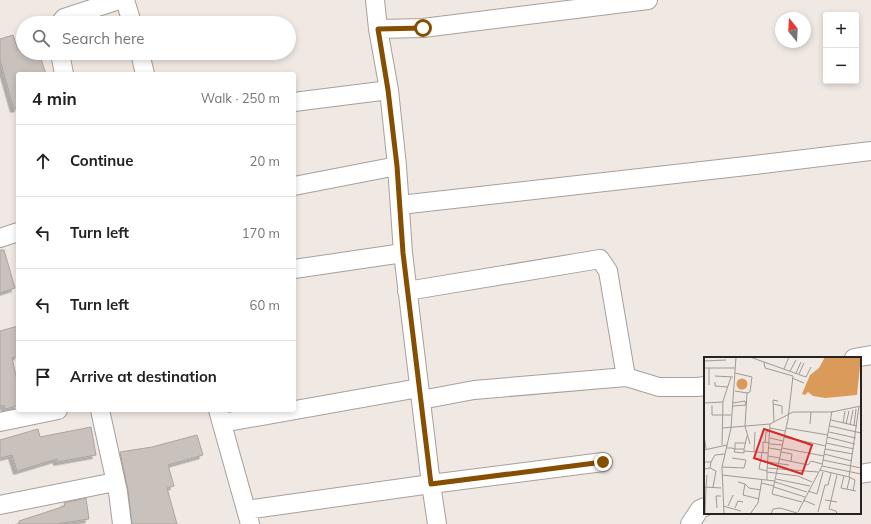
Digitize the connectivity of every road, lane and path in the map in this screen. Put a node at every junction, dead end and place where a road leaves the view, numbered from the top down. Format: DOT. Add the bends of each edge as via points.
graph roads {
  1 [pos="119,0"];
  2 [pos="125,0"];
  3 [pos="375,0"];
  4 [pos="648,0"];
  5 [pos="70,16"];
  6 [pos="130,16"];
  7 [pos="378,29"];
  8 [pos="61,60"];
  9 [pos="142,60"];
  10 [pos="64,72"];
  11 [pos="145,72"];
  12 [pos="388,90"];
  13 [pos="296,102"];
  14 [pos="871,151"];
  15 [pos="397,166"];
  16 [pos="296,186"];
  17 [pos="400,205"];
  18 [pos="16,233"];
  19 [pos="0,238"];
  20 [pos="403,253"];
  21 [pos="296,269"];
  22 [pos="408,291"];
  23 [pos="871,355"];
  24 [pos="860,357"];
  25 [pos="626,377"];
  26 [pos="704,386"];
  27 [pos="420,394"];
  28 [pos="296,408"];
  29 [pos="48,412"];
  30 [pos="100,412"];
  31 [pos="256,412"];
  32 [pos="220,416"];
  33 [pos="0,422"];
  34 [pos="603,462"];
  35 [pos="871,472"];
  36 [pos="861,474"];
  37 [pos="115,482"];
  38 [pos="431,484"];
  39 [pos="0,505"];
  40 [pos="704,507"];
  41 [pos="248,517"];
  42 [pos="122,524"];
  43 [pos="437,524"];
  44 [pos="690,524"];
  1 -- 5 [label="street"];
  2 -- 6 [label="street"];
  3 -- 7 [label="street"];
  4 -- 7 [label="street" via="423,28"];
  7 -- 12 [label="street"];
  8 -- 10 [label="street"];
  9 -- 11 [label="street"];
  12 -- 13 [label="street"];
  12 -- 15 [label="street"];
  14 -- 17 [label="street"];
  15 -- 16 [label="street"];
  15 -- 17 [label="street"];
  17 -- 20 [label="street"];
  18 -- 19 [label="street"];
  20 -- 21 [label="street"];
  20 -- 22 [label="street"];
  22 -- 25 [label="street" via="600,259 608,272"];
  22 -- 27 [label="street"];
  23 -- 24 [label="street"];
  25 -- 26 [label="street" via="659,387"];
  25 -- 27 [label="street"];
  27 -- 28 [label="street"];
  27 -- 38 [label="street"];
  29 -- 33 [label="street"];
  30 -- 37 [label="street"];
  31 -- 32 [label="street"];
  32 -- 41 [label="street"];
  34 -- 38 [label="street"];
  35 -- 36 [label="street"];
  37 -- 39 [label="street"];
  37 -- 42 [label="street"];
  38 -- 41 [label="street"];
  38 -- 43 [label="street"];
  40 -- 44 [label="street" via="700,509"];
}
